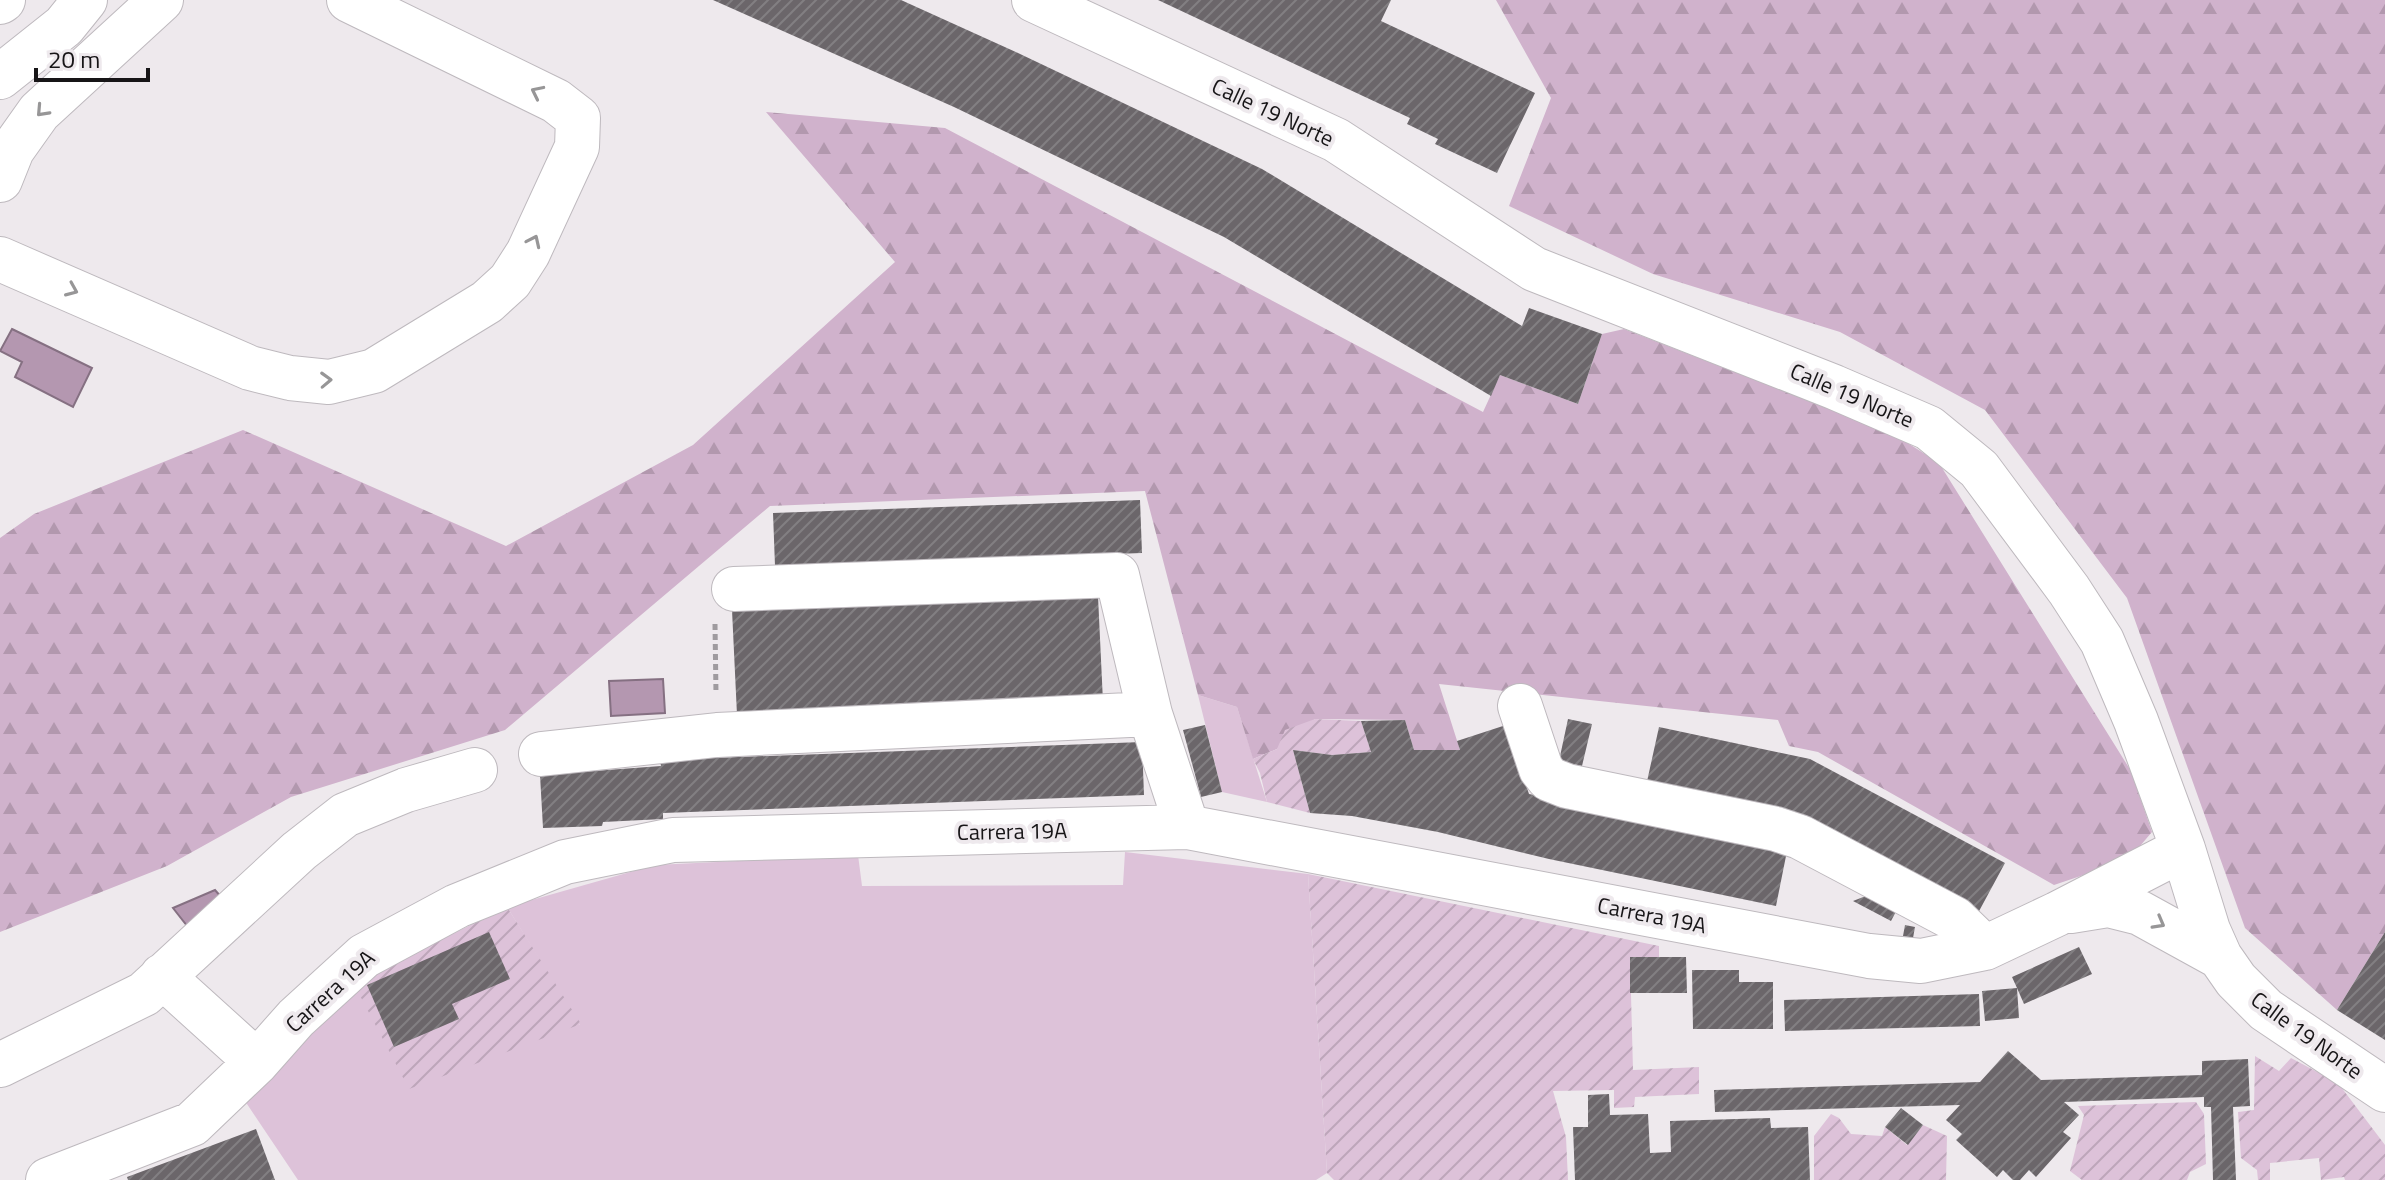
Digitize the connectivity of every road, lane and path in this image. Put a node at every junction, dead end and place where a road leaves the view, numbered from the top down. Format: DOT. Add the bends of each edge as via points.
graph roads {
  1 [pos="85,0"];
  2 [pos="161,0"];
  3 [pos="349,0"];
  4 [pos="1034,0"];
  5 [pos="0,77"];
  6 [pos="0,180"];
  7 [pos="0,259"];
  8 [pos="734,589"];
  9 [pos="1520,706"];
  10 [pos="1150,714"];
  11 [pos="717,735"];
  12 [pos="541,754"];
  13 [pos="475,770"];
  14 [pos="1187,827"];
  15 [pos="2183,849"];
  16 [pos="2057,914"];
  17 [pos="1985,948"];
  18 [pos="2220,957"];
  19 [pos="162,976"];
  20 [pos="257,1062"];
  21 [pos="0,1065"];
  22 [pos="2385,1090"];
  23 [pos="48,1180"];
  1 -- 5 [label="street" via="64,26"];
  2 -- 6 [label="street, one-way" via="39,112 12,150"];
  7 -- 3 [label="street, one-way" via="250,368 329,382 374,371 487,302 510,281 528,253 577,147 578,118 556,101"];
  4 -- 15 [label="street, Calle 19 Norte" via="1336,140 1534,269 1929,428 1979,469 2102,641"];
  8 -- 10 [label="street" via="1117,575"];
  8 -- 11 [label="path" via="715,603"];
  9 -- 17 [label="street" via="1549,779 1800,837 1955,919"];
  10 -- 11 [label="street"];
  10 -- 14 [label="street"];
  11 -- 12 [label="street"];
  13 -- 19 [label="street" via="345,815"];
  14 -- 17 [label="street, Carrera 19A" via="1869,956 1921,961"];
  14 -- 20 [label="street, Carrera 19A" via="673,840 565,862 457,906 364,956"];
  15 -- 16 [label="street, Carrera 19A"];
  15 -- 18 [label="street, Calle 19 Norte"];
  16 -- 17 [label="street, Carrera 19A"];
  16 -- 18 [label="street, Carrera 19A, one-way" via="2108,905 2140,913"];
  18 -- 22 [label="street, Calle 19 Norte" via="2266,1010"];
  19 -- 20 [label="street"];
  19 -- 21 [label="street" via="144,994"];
  20 -- 23 [label="street, Carrera 19A" via="192,1124"];
}
